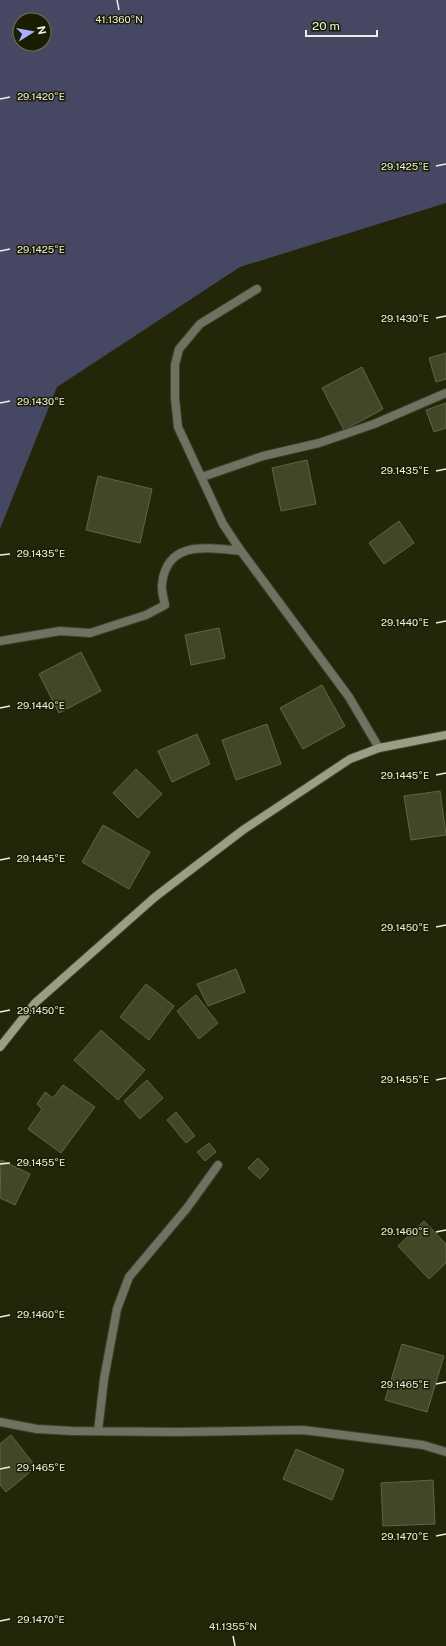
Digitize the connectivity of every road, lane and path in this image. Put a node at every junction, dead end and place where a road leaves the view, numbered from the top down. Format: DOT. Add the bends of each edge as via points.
graph roads {
  1 [pos="257,289"];
  2 [pos="446,393"];
  3 [pos="202,476"];
  4 [pos="241,551"];
  5 [pos="0,641"];
  6 [pos="446,735"];
  7 [pos="379,748"];
  8 [pos="0,1047"];
  9 [pos="218,1165"];
  10 [pos="0,1422"];
  11 [pos="98,1431"];
  12 [pos="446,1452"];
  1 -- 3 [label="street" via="200,324 179,349 175,372 178,427"];
  2 -- 3 [label="street" via="374,424 319,443 262,456"];
  3 -- 4 [label="street" via="223,524"];
  4 -- 5 [label="street" via="186,549 176,556 165,570 162,585 165,605 146,615 90,633 60,631"];
  4 -- 7 [label="street" via="349,697"];
  6 -- 7 [label="main road"];
  7 -- 8 [label="main road" via="350,759 243,830 155,897 35,1004"];
  9 -- 11 [label="street" via="188,1208 129,1277 117,1310 104,1379"];
  10 -- 11 [label="street" via="37,1429"];
  11 -- 12 [label="street" via="303,1430 423,1445"];
}
